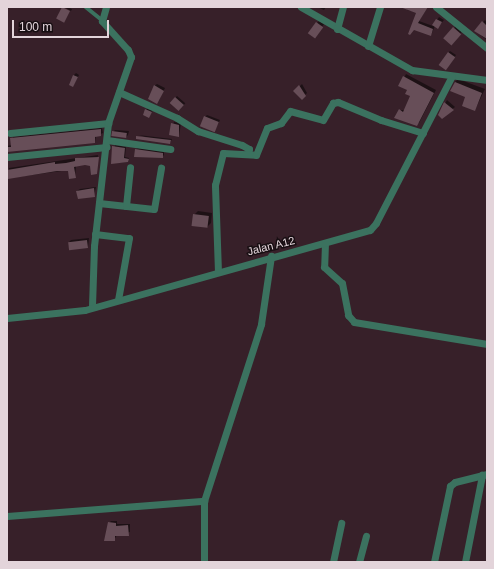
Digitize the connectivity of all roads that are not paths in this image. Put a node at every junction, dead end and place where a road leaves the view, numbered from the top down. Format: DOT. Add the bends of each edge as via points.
graph roads {
  1 [pos="86,7"];
  2 [pos="106,7"];
  3 [pos="300,7"];
  4 [pos="344,7"];
  5 [pos="380,7"];
  6 [pos="436,7"];
  7 [pos="312,10"];
  8 [pos="101,19"];
  9 [pos="337,29"];
  10 [pos="368,46"];
  11 [pos="487,48"];
  12 [pos="452,76"];
  13 [pos="487,80"];
  14 [pos="119,92"];
  15 [pos="108,123"];
  16 [pos="10,133"];
  17 [pos="423,133"];
  18 [pos="106,143"];
  19 [pos="170,149"];
  20 [pos="248,153"];
  21 [pos="7,158"];
  22 [pos="130,167"];
  23 [pos="161,168"];
  24 [pos="99,203"];
  25 [pos="126,206"];
  26 [pos="95,234"];
  27 [pos="325,244"];
  28 [pos="271,256"];
  29 [pos="218,272"];
  30 [pos="118,300"];
  31 [pos="92,306"];
  32 [pos="7,318"];
  33 [pos="487,344"];
  34 [pos="485,475"];
  35 [pos="204,501"];
  36 [pos="7,516"];
  37 [pos="341,522"];
  38 [pos="366,536"];
  39 [pos="204,562"];
  40 [pos="333,562"];
  41 [pos="359,562"];
  42 [pos="434,562"];
  43 [pos="465,562"];
  1 -- 8 [label="lane"];
  2 -- 8 [label="street"];
  3 -- 7 [label="street"];
  4 -- 9 [label="street"];
  5 -- 10 [label="street"];
  6 -- 11 [label="street"];
  7 -- 9 [label="street"];
  8 -- 14 [label="street" via="130,53"];
  9 -- 10 [label="street"];
  10 -- 12 [label="street" via="412,70"];
  12 -- 13 [label="street"];
  12 -- 17 [label="street, Jalan A12"];
  14 -- 15 [label="street"];
  14 -- 20 [label="street" via="171,115 198,131 249,149"];
  15 -- 16 [label="street"];
  15 -- 18 [label="street"];
  17 -- 20 [label="street" via="381,120 338,102 333,103 323,120 290,111 281,123 267,128 257,154"];
  17 -- 27 [label="street, Jalan A12" via="373,227 365,232"];
  18 -- 19 [label="street"];
  18 -- 21 [label="street"];
  18 -- 24 [label="street"];
  20 -- 29 [label="street" via="224,152 219,162 215,185"];
  22 -- 25 [label="street"];
  23 -- 25 [label="street" via="154,209"];
  24 -- 25 [label="street"];
  24 -- 26 [label="street"];
  26 -- 30 [label="street" via="129,238"];
  26 -- 31 [label="street"];
  27 -- 28 [label="street, Jalan A12"];
  27 -- 33 [label="street" via="324,266 342,283 348,315 354,322"];
  28 -- 29 [label="street, Jalan A12"];
  28 -- 35 [label="street" via="261,324"];
  29 -- 30 [label="street, Jalan A12"];
  30 -- 31 [label="street, Jalan A12"];
  31 -- 32 [label="street, Jalan A12" via="86,310"];
  34 -- 42 [label="street" via="455,482 450,486"];
  34 -- 43 [label="street"];
  35 -- 36 [label="street"];
  35 -- 39 [label="street"];
  37 -- 40 [label="street"];
  38 -- 41 [label="street"];
}
